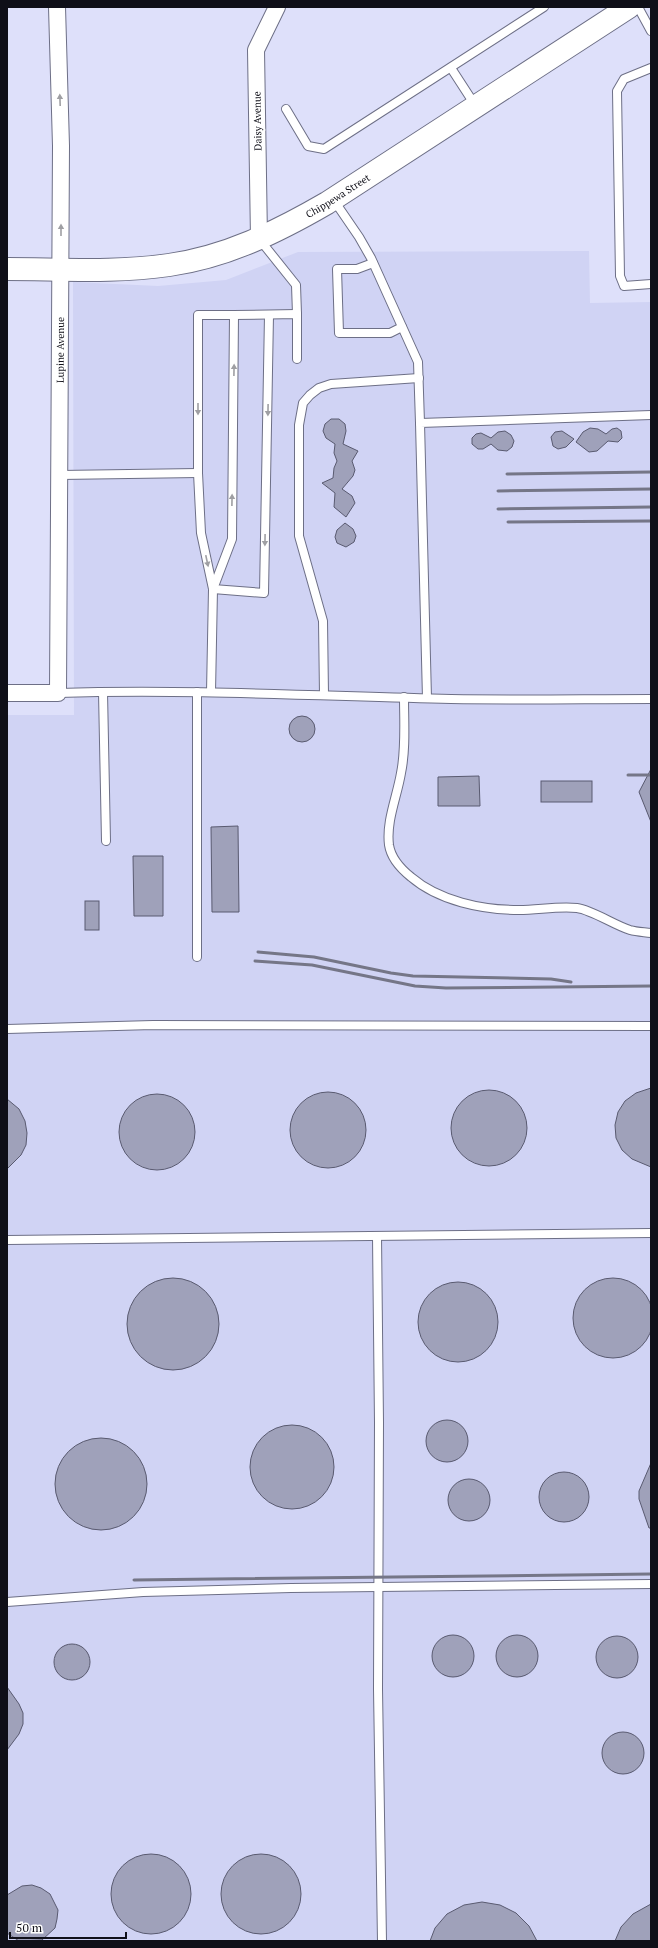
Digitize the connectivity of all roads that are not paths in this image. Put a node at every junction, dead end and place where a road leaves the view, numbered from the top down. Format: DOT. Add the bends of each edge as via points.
graph roads {
  1 [pos="57,7"];
  2 [pos="277,7"];
  3 [pos="544,7"];
  4 [pos="629,7"];
  5 [pos="638,7"];
  6 [pos="651,31"];
  7 [pos="451,68"];
  8 [pos="651,68"];
  9 [pos="476,106"];
  10 [pos="286,109"];
  11 [pos="333,199"];
  12 [pos="259,239"];
  13 [pos="373,263"];
  14 [pos="7,269"];
  15 [pos="61,269"];
  16 [pos="651,284"];
  17 [pos="296,314"];
  18 [pos="234,315"];
  19 [pos="269,315"];
  20 [pos="402,327"];
  21 [pos="296,359"];
  22 [pos="419,378"];
  23 [pos="651,416"];
  24 [pos="420,423"];
  25 [pos="198,473"];
  26 [pos="60,475"];
  27 [pos="213,589"];
  28 [pos="103,692"];
  29 [pos="197,692"];
  30 [pos="211,692"];
  31 [pos="7,693"];
  32 [pos="58,693"];
  33 [pos="324,695"];
  34 [pos="404,698"];
  35 [pos="427,698"];
  36 [pos="651,699"];
  37 [pos="106,841"];
  38 [pos="651,933"];
  39 [pos="197,957"];
  40 [pos="651,1026"];
  41 [pos="7,1029"];
  42 [pos="651,1233"];
  43 [pos="377,1236"];
  44 [pos="7,1240"];
  45 [pos="651,1584"];
  46 [pos="378,1587"];
  47 [pos="7,1602"];
  48 [pos="382,1941"];
  15 -- 1 [label="street, Lupine Avenue, one-way"];
  2 -- 12 [label="street, Daisy Avenue" via="256,50"];
  3 -- 7 [label="lane"];
  4 -- 9 [label="main road, Chippewa Street"];
  5 -- 6 [label="lane"];
  7 -- 9 [label="lane"];
  7 -- 10 [label="lane" via="324,149 308,146"];
  8 -- 16 [label="lane" via="624,80 617,91 620,276 624,286"];
  9 -- 11 [label="main road, Chippewa Street"];
  11 -- 12 [label="main road, Chippewa Street"];
  11 -- 13 [label="lane"];
  12 -- 15 [label="main road, Chippewa Street" via="224,252 169,265"];
  12 -- 17 [label="lane" via="296,285"];
  13 -- 20 [label="lane"];
  13 -- 20 [label="lane" via="357,269 337,269 339,333 390,333"];
  14 -- 15 [label="main road, Chippewa Street"];
  15 -- 26 [label="street, Lupine Avenue"];
  17 -- 19 [label="lane"];
  17 -- 21 [label="lane"];
  18 -- 19 [label="lane"];
  18 -- 25 [label="lane, one-way" via="198,315"];
  27 -- 18 [label="lane, one-way" via="232,539"];
  19 -- 27 [label="lane, one-way" via="264,593"];
  20 -- 22 [label="lane" via="418,362"];
  22 -- 24 [label="lane"];
  22 -- 33 [label="lane" via="331,384 319,388 310,395 301,409 300,536 323,622"];
  23 -- 24 [label="lane"];
  24 -- 35 [label="lane"];
  25 -- 26 [label="lane"];
  25 -- 27 [label="lane, one-way" via="201,533"];
  26 -- 32 [label="street, Lupine Avenue"];
  27 -- 30 [label="lane"];
  28 -- 29 [label="lane"];
  28 -- 32 [label="lane"];
  28 -- 37 [label="lane"];
  29 -- 30 [label="lane"];
  29 -- 39 [label="lane"];
  30 -- 33 [label="lane"];
  31 -- 32 [label="street"];
  33 -- 34 [label="lane"];
  34 -- 35 [label="lane"];
  34 -- 38 [label="lane" via="402,772 388,836 396,861 406,873 421,886 451,900 517,910 578,908 630,930"];
  35 -- 36 [label="lane"];
  40 -- 41 [label="lane" via="152,1025"];
  42 -- 43 [label="lane"];
  43 -- 44 [label="lane"];
  43 -- 46 [label="lane" via="380,1422"];
  45 -- 46 [label="lane"];
  46 -- 47 [label="lane" via="143,1592"];
  46 -- 48 [label="lane"];
}
